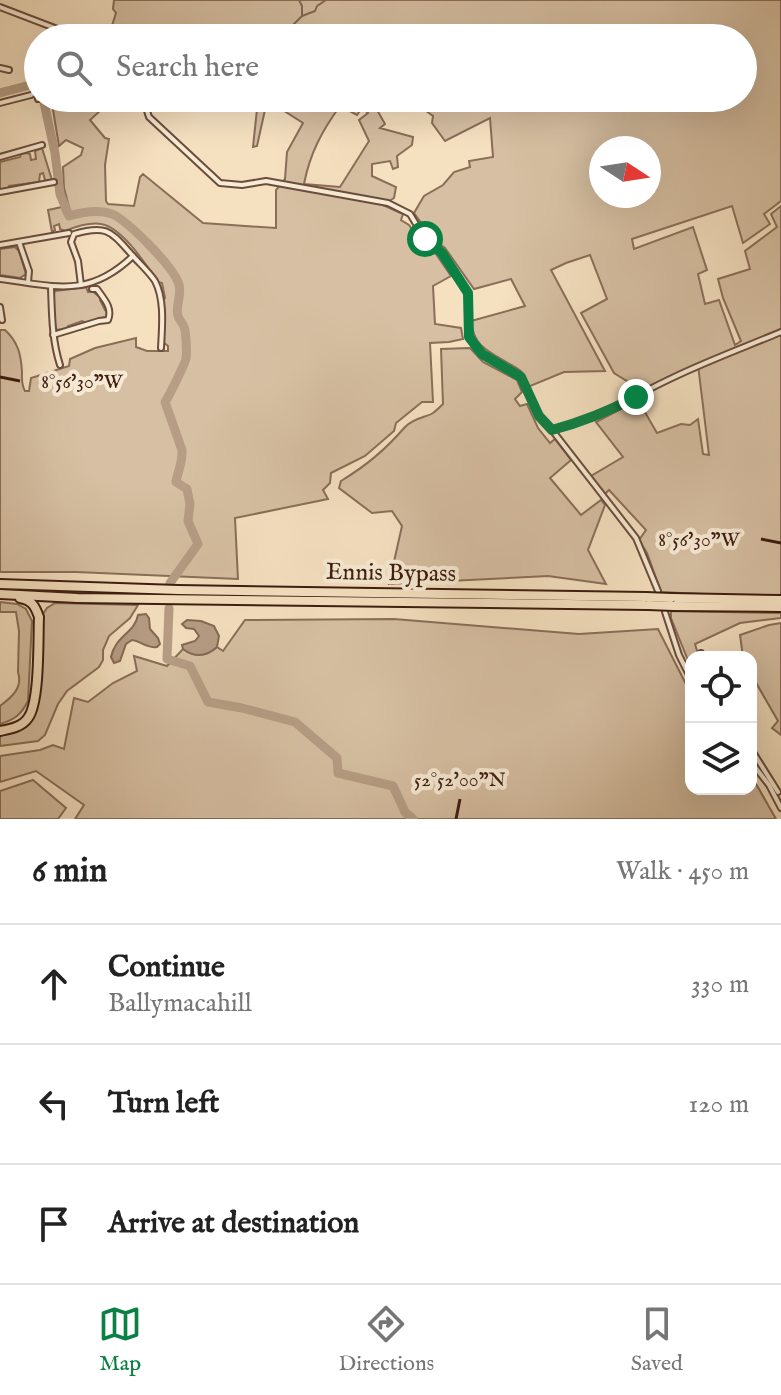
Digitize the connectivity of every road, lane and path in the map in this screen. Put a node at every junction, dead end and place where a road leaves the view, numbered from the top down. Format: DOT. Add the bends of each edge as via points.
graph roads {
  1 [pos="0,7"];
  2 [pos="43,24"];
  3 [pos="0,68"];
  4 [pos="9,70"];
  5 [pos="24,97"];
  6 [pos="0,103"];
  7 [pos="147,112"];
  8 [pos="42,145"];
  9 [pos="0,157"];
  10 [pos="42,176"];
  11 [pos="54,182"];
  12 [pos="43,184"];
  13 [pos="0,192"];
  14 [pos="56,227"];
  15 [pos="69,233"];
  16 [pos="57,235"];
  17 [pos="19,242"];
  18 [pos="0,245"];
  19 [pos="133,256"];
  20 [pos="0,279"];
  21 [pos="28,282"];
  22 [pos="81,285"];
  23 [pos="51,287"];
  24 [pos="92,289"];
  25 [pos="0,307"];
  26 [pos="2,320"];
  27 [pos="781,332"];
  28 [pos="53,335"];
  29 [pos="161,348"];
  30 [pos="60,365"];
  31 [pos="552,430"];
  32 [pos="0,584"];
  33 [pos="658,591"];
  34 [pos="0,595"];
  35 [pos="77,598"];
  36 [pos="781,600"];
  37 [pos="647,601"];
  38 [pos="673,602"];
  39 [pos="781,607"];
  40 [pos="665,612"];
  41 [pos="39,617"];
  42 [pos="685,667"];
  43 [pos="0,731"];
  44 [pos="757,758"];
  45 [pos="760,762"];
  46 [pos="757,763"];
  47 [pos="757,769"];
  48 [pos="778,792"];
  49 [pos="781,808"];
  1 -- 2 [label="street"];
  3 -- 4 [label="street"];
  5 -- 6 [label="street"];
  7 -- 31 [label="street" via="220,183 266,181 388,203 410,214 468,293 469,337 482,354 521,377 539,416"];
  8 -- 9 [label="street"];
  10 -- 12 [label="street"];
  11 -- 12 [label="street"];
  12 -- 13 [label="street"];
  14 -- 16 [label="street"];
  15 -- 16 [label="street"];
  16 -- 17 [label="street"];
  17 -- 18 [label="street"];
  17 -- 21 [label="street"];
  19 -- 22 [label="street" via="102,279"];
  19 -- 22 [label="street" via="101,229 74,234 71,242"];
  19 -- 29 [label="street" via="159,291"];
  20 -- 21 [label="street"];
  21 -- 23 [label="street"];
  22 -- 23 [label="street"];
  23 -- 28 [label="street"];
  24 -- 28 [label="street" via="108,305 108,320"];
  25 -- 26 [label="street"];
  27 -- 31 [label="street" via="613,409"];
  28 -- 30 [label="street"];
  31 -- 33 [label="street" via="636,538"];
  32 -- 37 [label="highway, Ennis Bypass"];
  34 -- 35 [label="highway, Ennis Bypass"];
  34 -- 41 [label="highway" via="26,599"];
  35 -- 37 [label="highway, Ennis Bypass"];
  35 -- 41 [label="highway" via="49,602"];
  36 -- 38 [label="highway, Ennis Bypass"];
  37 -- 38 [label="highway, Ennis Bypass, bridge"];
  38 -- 39 [label="highway, Ennis Bypass"];
  40 -- 42 [label="street"];
  41 -- 43 [label="highway" via="34,705 24,722"];
  44 -- 45 [label="street"];
  45 -- 46 [label="street"];
  45 -- 48 [label="street"];
  47 -- 49 [label="street"];
}
